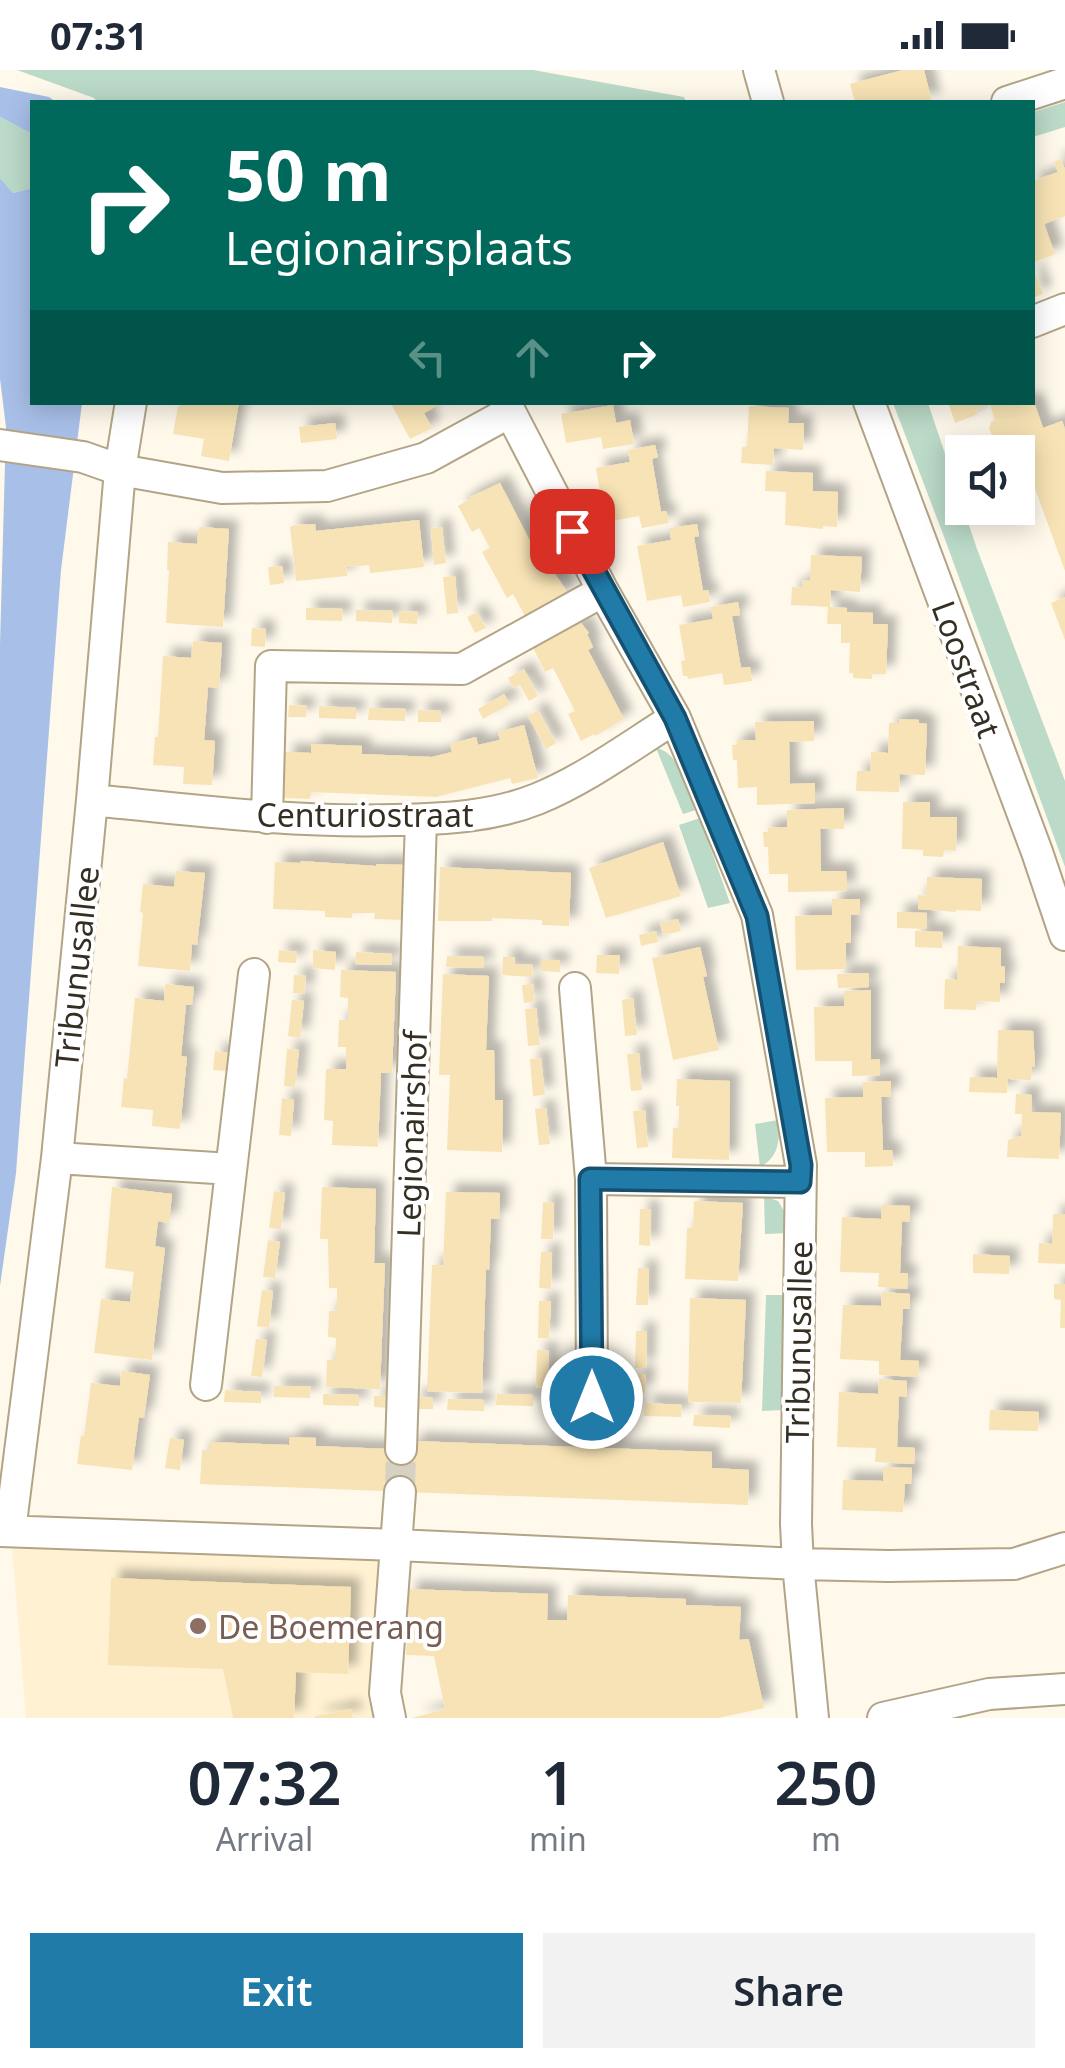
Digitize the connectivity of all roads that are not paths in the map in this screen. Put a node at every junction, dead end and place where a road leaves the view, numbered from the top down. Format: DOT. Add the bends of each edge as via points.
graph roads {
  1 [pos="759,70"];
  2 [pos="1065,84"];
  3 [pos="767,100"];
  4 [pos="1013,100"];
  5 [pos="1065,309"];
  6 [pos="1035,321"];
  7 [pos="131,405"];
  8 [pos="871,405"];
  9 [pos="507,407"];
  10 [pos="1,445"];
  11 [pos="120,470"];
  12 [pos="603,591"];
  13 [pos="675,718"];
  14 [pos="92,800"];
  15 [pos="267,818"];
  16 [pos="421,820"];
  17 [pos="1065,935"];
  18 [pos="254,974"];
  19 [pos="575,988"];
  20 [pos="57,1158"];
  21 [pos="231,1169"];
  22 [pos="590,1179"];
  23 [pos="800,1182"];
  24 [pos="206,1384"];
  25 [pos="592,1398"];
  26 [pos="402,1449"];
  27 [pos="400,1492"];
  28 [pos="5,1531"];
  29 [pos="397,1544"];
  30 [pos="1065,1548"];
  31 [pos="798,1564"];
  32 [pos="1065,1689"];
  33 [pos="390,1718"];
  34 [pos="813,1718"];
  35 [pos="883,1718"];
  1 -- 3 [label="street"];
  2 -- 4 [label="street"];
  5 -- 6 [label="street"];
  7 -- 11 [label="street, Tribunusallee"];
  8 -- 17 [label="street, Loostraat"];
  9 -- 11 [label="street" via="426,458 328,486 222,488"];
  9 -- 12 [label="street, Tribunusallee"];
  10 -- 11 [label="street"];
  11 -- 14 [label="street, Tribunusallee"];
  12 -- 13 [label="street, Tribunusallee"];
  12 -- 15 [label="street" via="462,670 271,666"];
  13 -- 16 [label="street, Centuriostraat" via="537,799 482,816"];
  13 -- 23 [label="street, Tribunusallee" via="757,916"];
  14 -- 15 [label="street, Centuriostraat"];
  14 -- 20 [label="street, Tribunusallee"];
  15 -- 16 [label="street, Centuriostraat"];
  16 -- 26 [label="street, Legionairshof"];
  18 -- 21 [label="street"];
  19 -- 22 [label="street"];
  20 -- 21 [label="street"];
  20 -- 28 [label="street, Tribunusallee"];
  21 -- 24 [label="street"];
  22 -- 23 [label="street"];
  22 -- 25 [label="street"];
  23 -- 31 [label="street, Tribunusallee"];
  27 -- 29 [label="street"];
  28 -- 29 [label="street"];
  29 -- 31 [label="street"];
  29 -- 33 [label="street" via="385,1694"];
  30 -- 31 [label="street" via="1014,1564"];
  31 -- 34 [label="street, Tribunusallee"];
  32 -- 35 [label="street" via="990,1694"];
}
